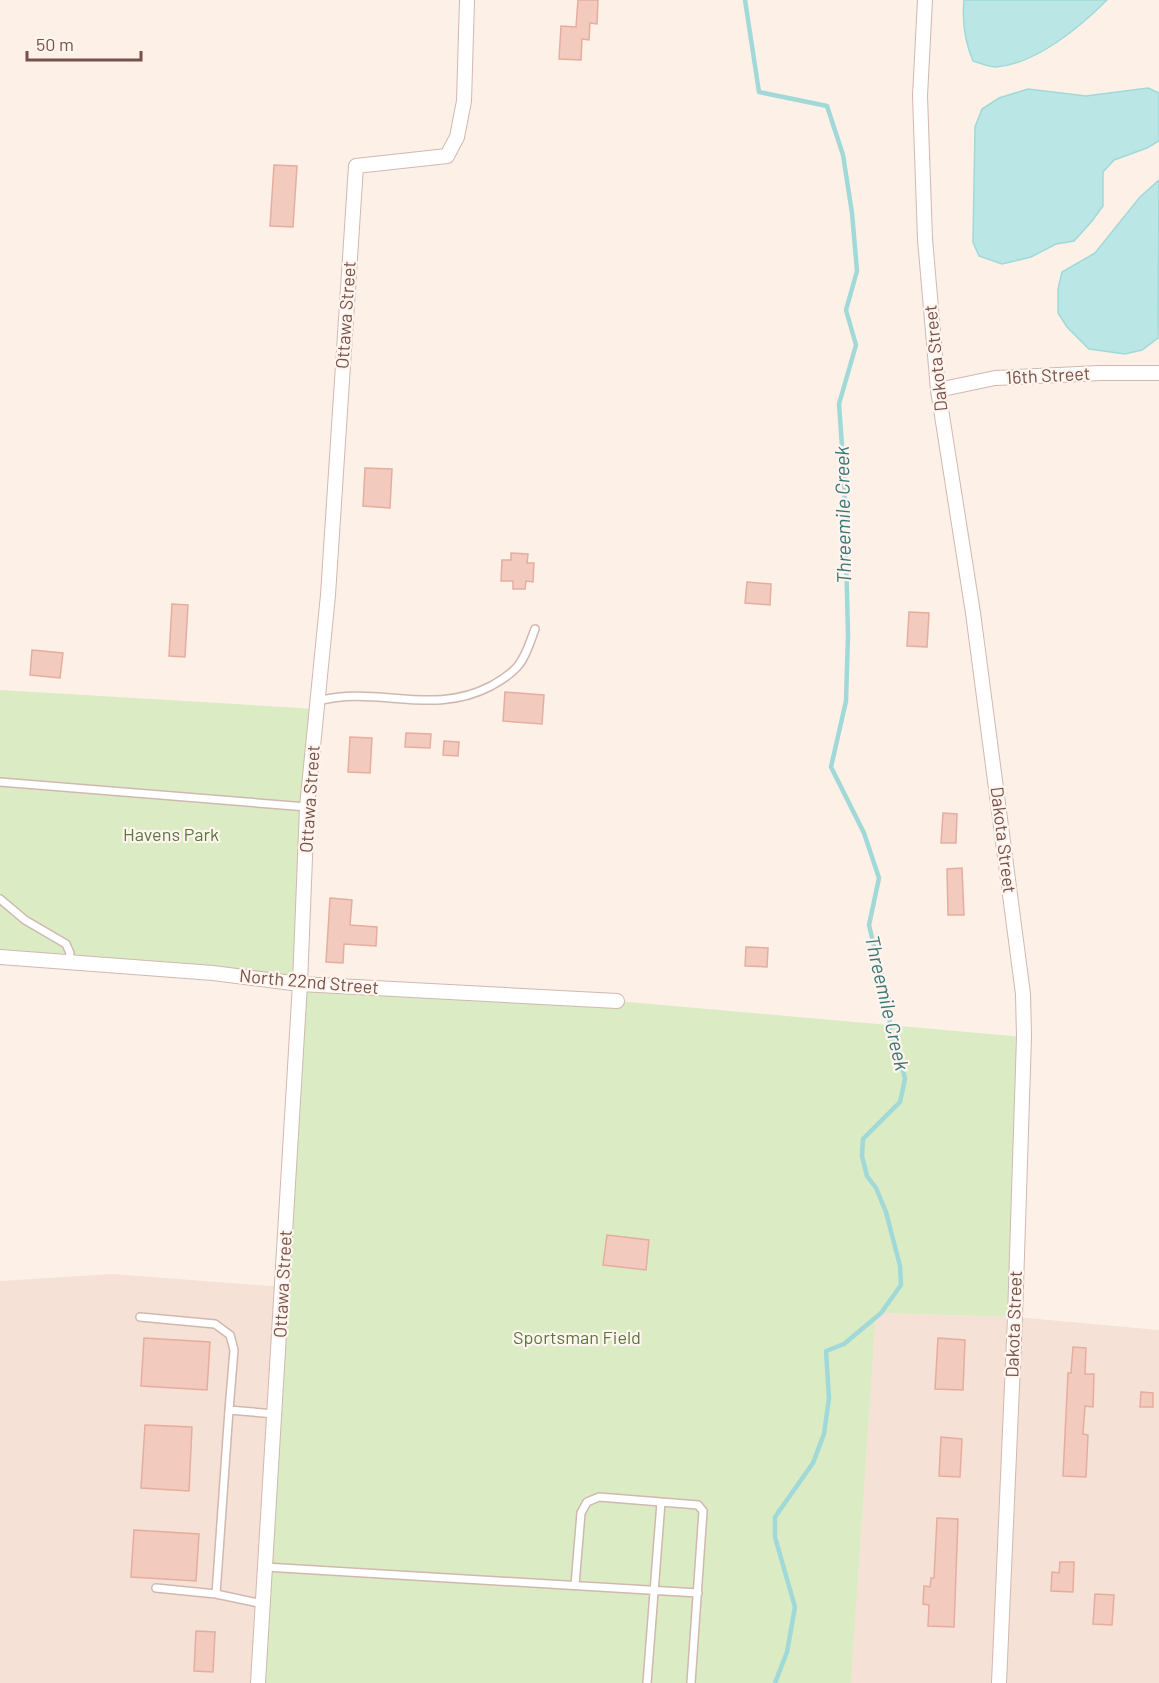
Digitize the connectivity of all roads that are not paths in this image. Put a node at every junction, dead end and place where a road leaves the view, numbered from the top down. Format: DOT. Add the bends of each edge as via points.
graph roads {
  1 [pos="467,0"];
  2 [pos="925,0"];
  3 [pos="1159,373"];
  4 [pos="938,390"];
  5 [pos="535,629"];
  6 [pos="318,701"];
  7 [pos="0,782"];
  8 [pos="308,807"];
  9 [pos="0,899"];
  10 [pos="0,957"];
  11 [pos="69,961"];
  12 [pos="300,984"];
  13 [pos="617,1001"];
  14 [pos="140,1317"];
  15 [pos="229,1410"];
  16 [pos="275,1414"];
  17 [pos="661,1502"];
  18 [pos="265,1567"];
  19 [pos="575,1585"];
  20 [pos="156,1588"];
  21 [pos="653,1591"];
  22 [pos="698,1593"];
  23 [pos="216,1594"];
  24 [pos="263,1604"];
  25 [pos="258,1683"];
  26 [pos="647,1683"];
  27 [pos="691,1683"];
  28 [pos="999,1683"];
  1 -- 6 [label="street, Ottawa Street" via="464,101 457,137 447,156 356,166"];
  2 -- 4 [label="street, Dakota Street" via="920,96 925,239"];
  3 -- 4 [label="street, 16th Street" via="995,378"];
  4 -- 28 [label="street, Dakota Street" via="975,624 1023,994 1015,1317"];
  5 -- 6 [label="lane" via="517,667 500,681 473,694 442,701 346,696"];
  6 -- 8 [label="street, Ottawa Street"];
  7 -- 8 [label="lane"];
  8 -- 12 [label="street, Ottawa Street"];
  9 -- 11 [label="lane" via="25,920 66,944"];
  10 -- 11 [label="street, North 22nd Street"];
  11 -- 12 [label="street, North 22nd Street"];
  12 -- 13 [label="street, North 22nd Street"];
  12 -- 16 [label="street, Ottawa Street"];
  14 -- 15 [label="lane" via="215,1324 230,1335 234,1350"];
  15 -- 16 [label="lane"];
  15 -- 23 [label="lane"];
  16 -- 18 [label="street, Ottawa Street"];
  17 -- 19 [label="lane" via="599,1497 587,1502 581,1513"];
  17 -- 21 [label="lane"];
  17 -- 22 [label="lane" via="698,1505 703,1511"];
  18 -- 19 [label="lane"];
  18 -- 24 [label="street, Ottawa Street"];
  19 -- 21 [label="lane"];
  20 -- 23 [label="lane"];
  21 -- 22 [label="lane"];
  21 -- 26 [label="lane"];
  22 -- 27 [label="lane"];
  23 -- 24 [label="lane"];
  24 -- 25 [label="street, Ottawa Street"];
}
